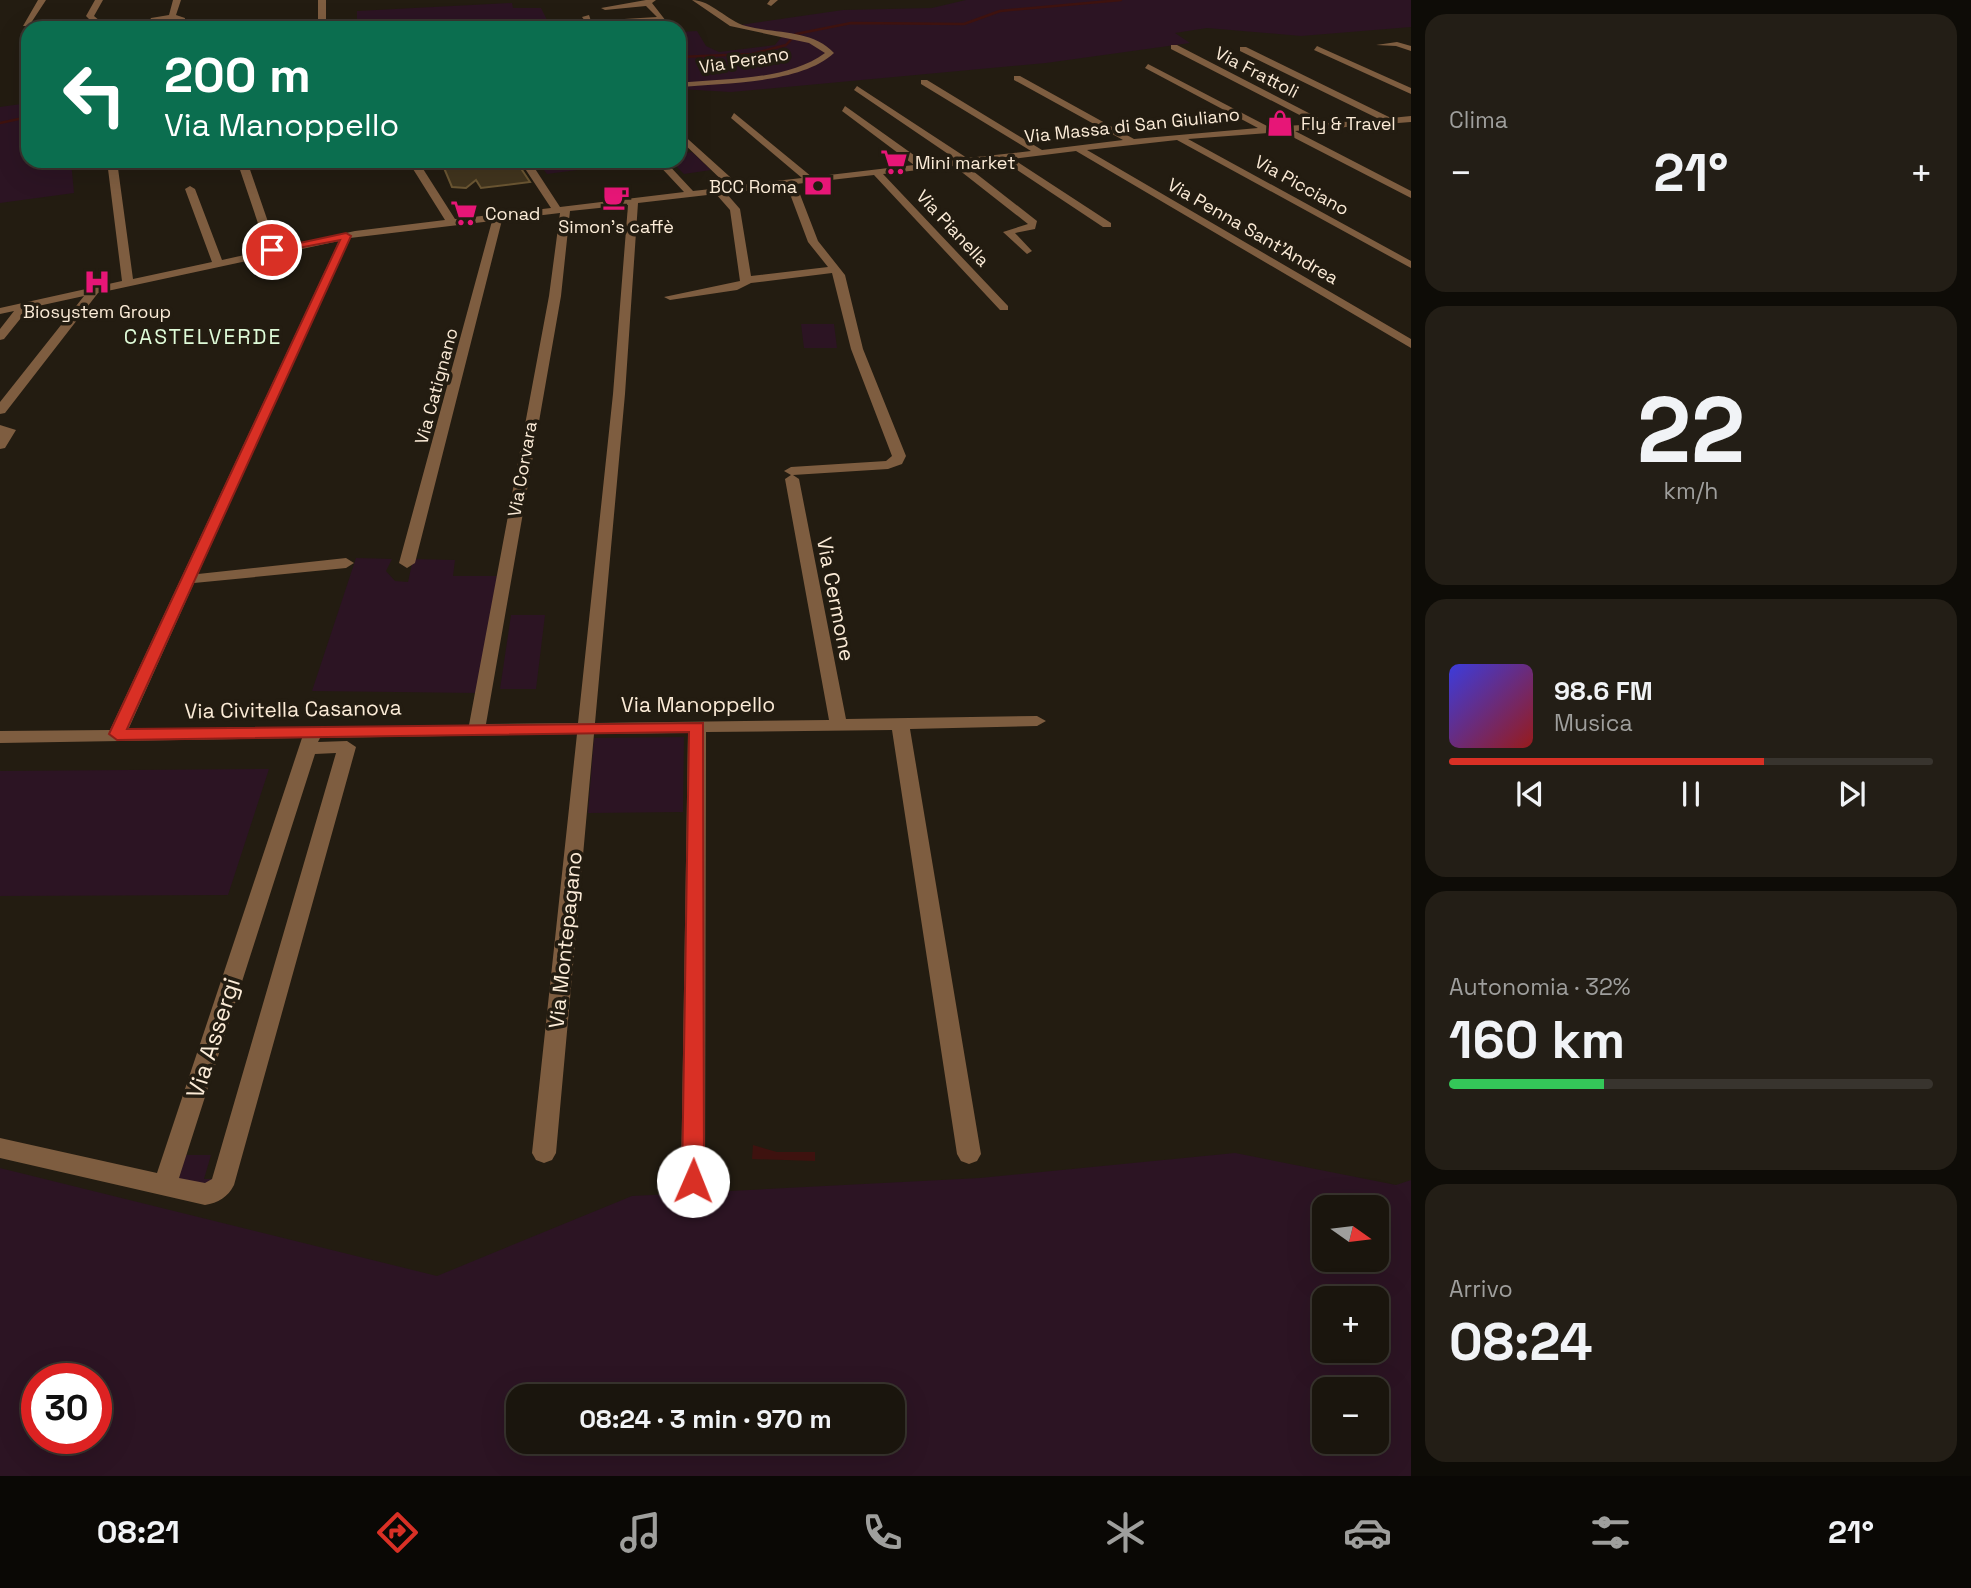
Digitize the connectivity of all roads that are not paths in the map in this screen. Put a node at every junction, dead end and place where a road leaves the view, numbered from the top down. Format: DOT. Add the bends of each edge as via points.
graph roads {
  1 [pos="41,0"];
  2 [pos="99,0"];
  3 [pos="177,0"];
  4 [pos="322,0"];
  5 [pos="696,0"];
  6 [pos="650,1"];
  7 [pos="605,8"];
  8 [pos="172,17"];
  9 [pos="28,21"];
  10 [pos="96,21"];
  11 [pos="154,21"];
  12 [pos="181,21"];
  13 [pos="322,21"];
  14 [pos="612,21"];
  15 [pos="1380,45"];
  16 [pos="1174,47"];
  17 [pos="1317,48"];
  18 [pos="1243,49"];
  19 [pos="1411,49"];
  20 [pos="1148,66"];
  21 [pos="1017,78"];
  22 [pos="924,82"];
  23 [pos="686,84"];
  24 [pos="857,88"];
  25 [pos="1411,91"];
  26 [pos="845,109"];
  27 [pos="734,116"];
  28 [pos="1410,119"];
  29 [pos="1388,120"];
  30 [pos="1326,125"];
  31 [pos="1283,128"];
  32 [pos="1266,129"];
  33 [pos="1176,136"];
  34 [pos="686,141"];
  35 [pos="1131,141"];
  36 [pos="1078,148"];
  37 [pos="1039,152"];
  38 [pos="1003,156"];
  39 [pos="960,161"];
  40 [pos="922,166"];
  41 [pos="113,168"];
  42 [pos="244,168"];
  43 [pos="417,168"];
  44 [pos="530,168"];
  45 [pos="667,168"];
  46 [pos="876,172"];
  47 [pos="810,180"];
  48 [pos="790,182"];
  49 [pos="736,188"];
  50 [pos="190,189"];
  51 [pos="719,191"];
  52 [pos="691,194"];
  53 [pos="1411,195"];
  54 [pos="633,201"];
  55 [pos="561,210"];
  56 [pos="498,217"];
  57 [pos="452,223"];
  58 [pos="1107,225"];
  59 [pos="346,236"];
  60 [pos="272,250"];
  61 [pos="1027,251"];
  62 [pos="218,262"];
  63 [pos="1411,265"];
  64 [pos="837,269"];
  65 [pos="747,280"];
  66 [pos="128,283"];
  67 [pos="95,290"];
  68 [pos="670,297"];
  69 [pos="25,306"];
  70 [pos="1004,308"];
  71 [pos="0,312"];
  72 [pos="0,336"];
  73 [pos="1411,344"];
  74 [pos="0,410"];
  75 [pos="0,429"];
  76 [pos="0,445"];
  77 [pos="346,563"];
  78 [pos="407,563"];
  79 [pos="190,579"];
  80 [pos="1037,721"];
  81 [pos="900,724"];
  82 [pos="587,726"];
  83 [pos="697,726"];
  84 [pos="839,726"];
  85 [pos="477,728"];
  86 [pos="117,734"];
  87 [pos="0,737"];
  88 [pos="310,739"];
  89 [pos="350,739"];
  90 [pos="0,1148"];
  91 [pos="544,1153"];
  92 [pos="969,1154"];
  93 [pos="693,1181"];
  94 [pos="165,1185"];
  1 -- 9 [label="street"];
  2 -- 10 [label="street" via="90,16"];
  3 -- 8 [label="street"];
  4 -- 13 [label="street"];
  5 -- 23 [label="street, Via Perano" via="735,25 792,37 830,54 769,75"];
  6 -- 7 [label="street"];
  6 -- 14 [label="street" via="663,19"];
  8 -- 11 [label="street"];
  8 -- 12 [label="street"];
  15 -- 19 [label="street"];
  16 -- 30 [label="street, Via Frattoli"];
  17 -- 25 [label="street"];
  18 -- 29 [label="street"];
  20 -- 32 [label="street"];
  21 -- 35 [label="street"];
  22 -- 37 [label="street"];
  24 -- 39 [label="street"];
  26 -- 40 [label="street"];
  27 -- 47 [label="street"];
  28 -- 29 [label="street, Via Massa di San Giuliano"];
  29 -- 30 [label="street, Via Massa di San Giuliano"];
  30 -- 31 [label="street, Via Massa di San Giuliano"];
  31 -- 32 [label="street, Via Massa di San Giuliano"];
  31 -- 53 [label="street"];
  32 -- 33 [label="street, Via Massa di San Giuliano"];
  33 -- 35 [label="street, Via Massa di San Giuliano"];
  33 -- 63 [label="street, Via Picciano"];
  34 -- 49 [label="street"];
  35 -- 36 [label="street, Via Massa di San Giuliano"];
  36 -- 37 [label="street, Via Massa di San Giuliano"];
  36 -- 73 [label="street, Via Penna Sant'Andrea"];
  37 -- 38 [label="street, Via Massa di San Giuliano"];
  38 -- 39 [label="street, Via Massa di San Giuliano"];
  38 -- 58 [label="street"];
  39 -- 40 [label="street, Via Massa di San Giuliano"];
  39 -- 61 [label="street" via="1033,223 1009,231"];
  40 -- 46 [label="street, Via Massa di San Giuliano"];
  41 -- 66 [label="street"];
  42 -- 60 [label="street"];
  43 -- 57 [label="street"];
  44 -- 55 [label="street"];
  45 -- 52 [label="street"];
  46 -- 47 [label="street, Via Massa di San Giuliano"];
  46 -- 70 [label="street, Via Pianella"];
  47 -- 48 [label="street, Via Massa di San Giuliano"];
  48 -- 49 [label="street, Via Massa di San Giuliano"];
  48 -- 64 [label="street" via="812,240"];
  49 -- 51 [label="street, Via Massa di San Giuliano"];
  50 -- 62 [label="street"];
  51 -- 52 [label="street, Via Massa di San Giuliano"];
  51 -- 65 [label="street" via="735,209"];
  52 -- 54 [label="street, Via Massa di San Giuliano"];
  54 -- 55 [label="street, Via Massa di San Giuliano"];
  54 -- 82 [label="street, Via Manoppello"];
  55 -- 56 [label="street, Via Massa di San Giuliano"];
  55 -- 85 [label="street, Via Corvara" via="555,296"];
  56 -- 57 [label="street, Via Massa di San Giuliano"];
  56 -- 78 [label="street, Via Catignano"];
  57 -- 59 [label="street, Via Massa di San Giuliano"];
  59 -- 60 [label="street, Via Massa di San Giuliano"];
  59 -- 79 [label="street"];
  60 -- 62 [label="street, Via Massa di San Giuliano"];
  62 -- 66 [label="street, Via Massa di San Giuliano"];
  64 -- 65 [label="street"];
  64 -- 84 [label="street, Via Cermone" via="856,343 899,458 888,464 791,475"];
  65 -- 68 [label="street" via="737,287"];
  66 -- 67 [label="street, Via Massa di San Giuliano"];
  67 -- 69 [label="street, Via Massa di San Giuliano"];
  67 -- 74 [label="street"];
  69 -- 71 [label="street, Via Massa di San Giuliano"];
  69 -- 72 [label="street"];
  75 -- 76 [label="street" via="9,430"];
  77 -- 79 [label="street"];
  79 -- 86 [label="street"];
  80 -- 81 [label="street, Via Manoppello"];
  81 -- 84 [label="street, Via Manoppello"];
  81 -- 92 [label="street"];
  82 -- 83 [label="street, Via Manoppello"];
  82 -- 85 [label="street, Via Civitella Casanova"];
  82 -- 91 [label="street, Via Montepagano"];
  83 -- 84 [label="street, Via Manoppello"];
  83 -- 93 [label="street"];
  85 -- 89 [label="street, Via Civitella Casanova"];
  86 -- 87 [label="street, Via Civitella Casanova"];
  86 -- 88 [label="street, Via Civitella Casanova"];
  88 -- 89 [label="street, Via Civitella Casanova"];
  88 -- 94 [label="street, Via Assergi"];
  89 -- 94 [label="street" via="225,1178 218,1189 205,1194"];
  90 -- 94 [label="street"];
}
